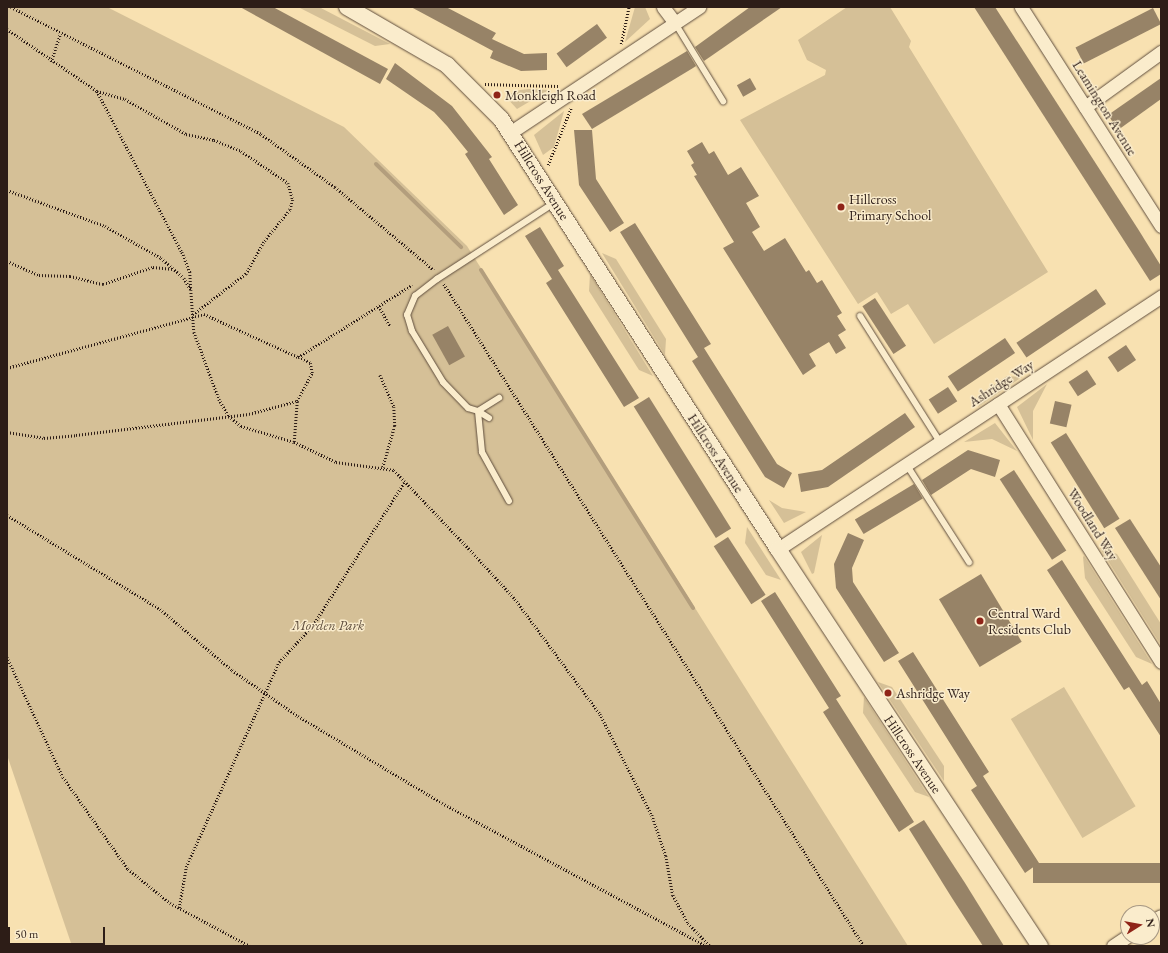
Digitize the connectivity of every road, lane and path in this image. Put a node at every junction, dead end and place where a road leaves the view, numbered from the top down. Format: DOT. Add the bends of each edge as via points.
graph roads {
  1 [pos="11,7"];
  2 [pos="347,7"];
  3 [pos="628,7"];
  4 [pos="663,7"];
  5 [pos="699,7"];
  6 [pos="1022,7"];
  7 [pos="675,23"];
  8 [pos="7,29"];
  9 [pos="60,34"];
  10 [pos="1161,52"];
  11 [pos="621,59"];
  12 [pos="51,62"];
  13 [pos="468,82"];
  14 [pos="97,91"];
  15 [pos="567,94"];
  16 [pos="723,101"];
  17 [pos="1085,106"];
  18 [pos="511,132"];
  19 [pos="547,165"];
  20 [pos="7,190"];
  21 [pos="556,202"];
  22 [pos="1161,226"];
  23 [pos="7,261"];
  24 [pos="173,269"];
  25 [pos="429,275"];
  26 [pos="439,277"];
  27 [pos="416,282"];
  28 [pos="191,290"];
  29 [pos="1161,296"];
  30 [pos="379,306"];
  31 [pos="193,315"];
  32 [pos="860,316"];
  33 [pos="390,326"];
  34 [pos="298,357"];
  35 [pos="7,368"];
  36 [pos="380,375"];
  37 [pos="499,398"];
  38 [pos="297,401"];
  39 [pos="998,404"];
  40 [pos="478,411"];
  41 [pos="229,416"];
  42 [pos="489,418"];
  43 [pos="7,432"];
  44 [pos="294,442"];
  45 [pos="940,442"];
  46 [pos="906,464"];
  47 [pos="383,467"];
  48 [pos="405,481"];
  49 [pos="509,501"];
  50 [pos="7,516"];
  51 [pos="778,549"];
  52 [pos="969,562"];
  53 [pos="7,657"];
  54 [pos="1161,662"];
  55 [pos="265,695"];
  56 [pos="179,908"];
  57 [pos="238,942"];
  58 [pos="240,946"];
  59 [pos="250,946"];
  60 [pos="709,946"];
  61 [pos="864,946"];
  62 [pos="1040,946"];
  1 -- 9 [label="path"];
  2 -- 13 [label="street, Hillcross Avenue" via="427,51"];
  3 -- 11 [label="path" via="621,34"];
  4 -- 7 [label="street"];
  5 -- 7 [label="street"];
  6 -- 17 [label="street, Leamington Avenue"];
  7 -- 11 [label="street"];
  7 -- 16 [label="lane"];
  8 -- 12 [label="path"];
  9 -- 12 [label="path"];
  9 -- 25 [label="path" via="261,134 335,187 435,271"];
  10 -- 17 [label="street"];
  11 -- 15 [label="street"];
  12 -- 14 [label="path" via="79,76"];
  13 -- 15 [label="path" via="557,85"];
  13 -- 18 [label="street, Hillcross Avenue"];
  14 -- 28 [label="path" via="182,252 190,272"];
  14 -- 31 [label="path" via="125,99 186,134 214,140 241,152 288,182 293,200 290,210 264,242 246,274"];
  15 -- 18 [label="street"];
  15 -- 19 [label="path" via="571,107"];
  17 -- 22 [label="street, Leamington Avenue"];
  18 -- 21 [label="street, Hillcross Avenue"];
  20 -- 24 [label="path" via="105,226 161,258"];
  21 -- 26 [label="lane"];
  21 -- 51 [label="street, Hillcross Avenue"];
  23 -- 24 [label="path" via="39,275 70,276 103,284 153,267"];
  24 -- 28 [label="path"];
  26 -- 40 [label="lane" via="415,296 406,315 412,332 443,382 468,408"];
  26 -- 61 [label="path"];
  27 -- 30 [label="path"];
  28 -- 31 [label="path"];
  29 -- 39 [label="street, Ashridge Way"];
  30 -- 33 [label="path"];
  30 -- 34 [label="path"];
  31 -- 34 [label="path" via="213,316"];
  31 -- 35 [label="path"];
  31 -- 41 [label="path" via="194,332 204,361"];
  32 -- 45 [label="lane"];
  34 -- 38 [label="path" via="310,363 312,373"];
  36 -- 47 [label="path" via="394,407 395,426"];
  37 -- 40 [label="lane"];
  38 -- 41 [label="path"];
  38 -- 44 [label="path"];
  39 -- 45 [label="street, Ashridge Way"];
  39 -- 54 [label="street, Woodland Way"];
  40 -- 42 [label="lane"];
  40 -- 49 [label="lane" via="482,452"];
  41 -- 43 [label="path" via="44,438"];
  41 -- 44 [label="path" via="268,436"];
  44 -- 47 [label="path" via="336,462 359,467"];
  45 -- 46 [label="street, Ashridge Way"];
  46 -- 51 [label="street, Ashridge Way"];
  46 -- 52 [label="lane"];
  47 -- 48 [label="path" via="394,470"];
  48 -- 55 [label="path" via="313,625 279,662"];
  48 -- 60 [label="path" via="515,599 600,714 652,815 666,856 673,895 688,924"];
  50 -- 55 [label="path" via="160,609"];
  51 -- 62 [label="street, Hillcross Avenue"];
  53 -- 56 [label="path" via="63,777 128,869"];
  55 -- 56 [label="path" via="186,867"];
  55 -- 60 [label="path" via="442,803"];
  56 -- 57 [label="path"];
  57 -- 58 [label="path"];
  57 -- 59 [label="path"];
}
